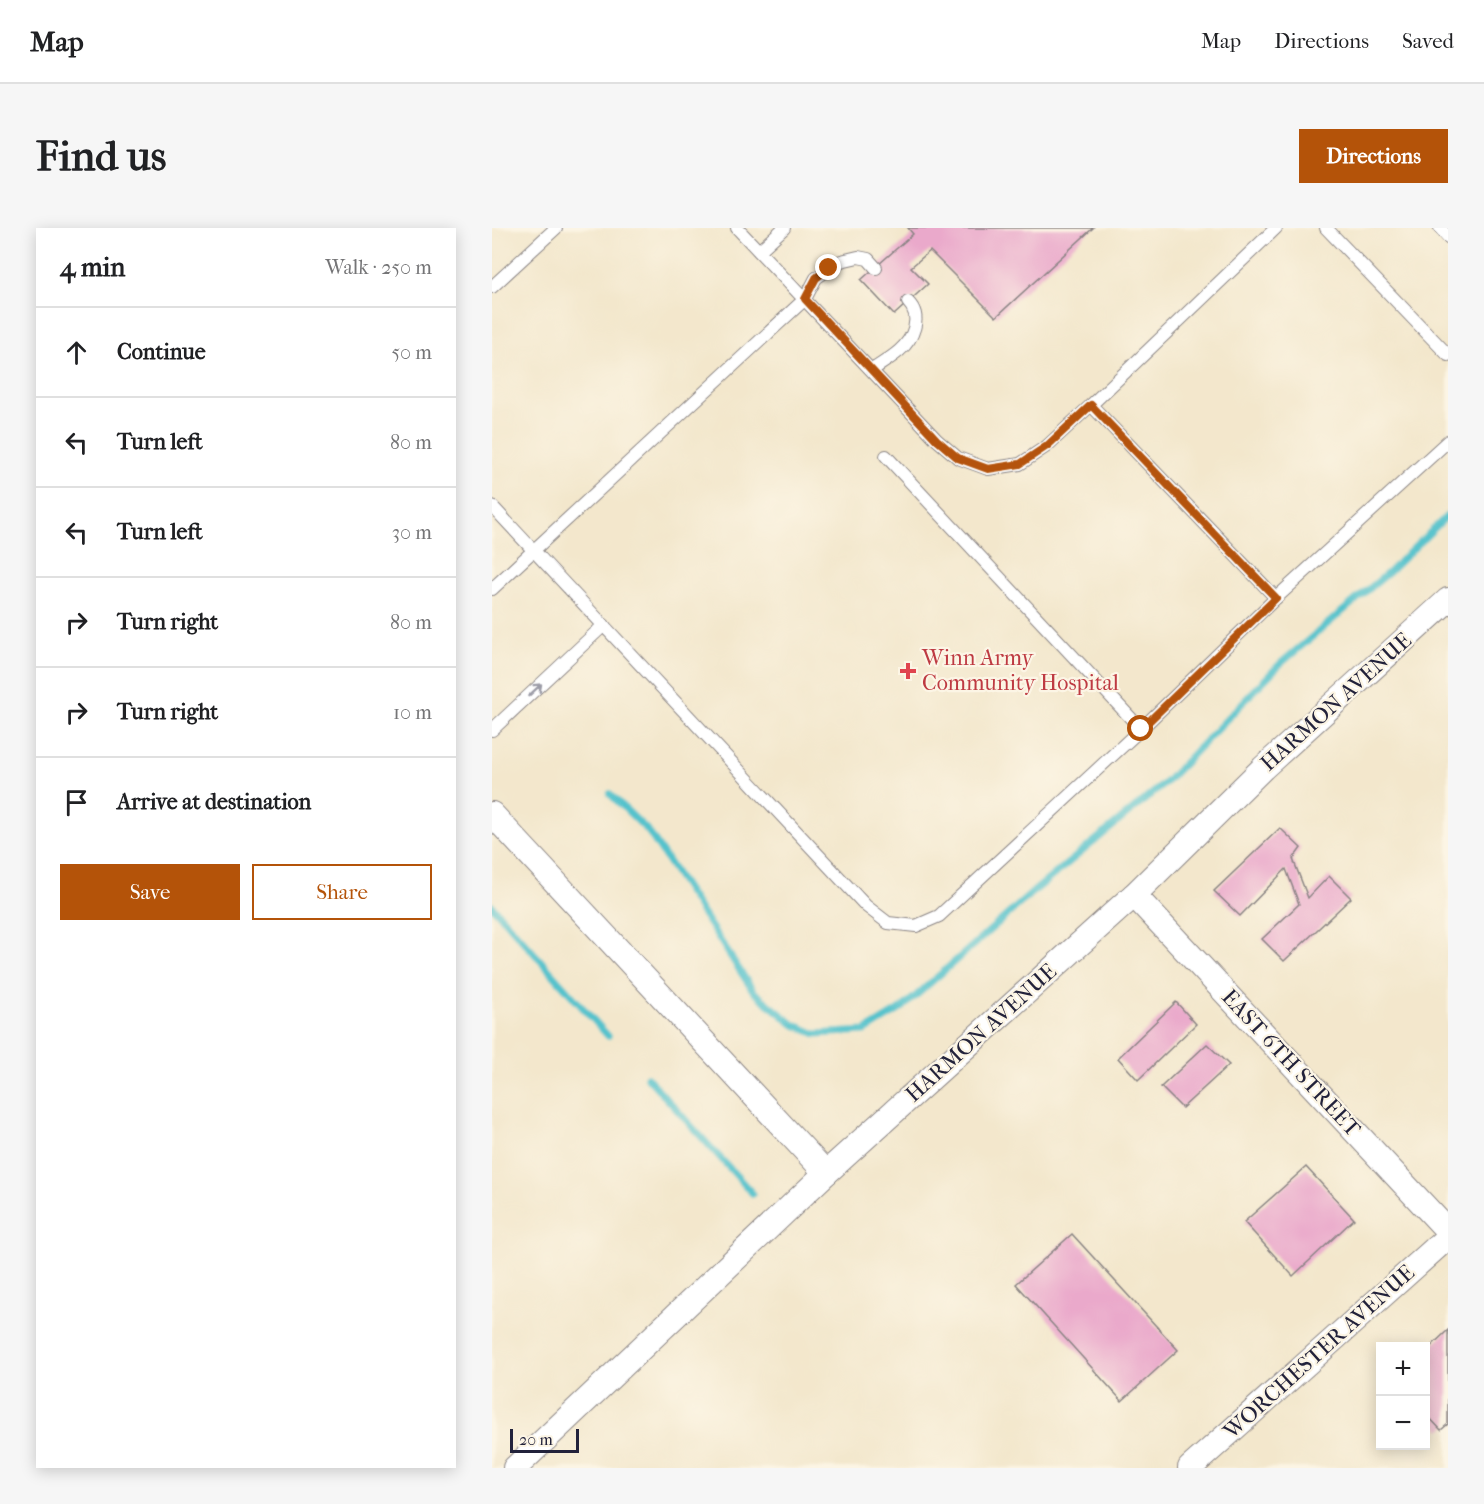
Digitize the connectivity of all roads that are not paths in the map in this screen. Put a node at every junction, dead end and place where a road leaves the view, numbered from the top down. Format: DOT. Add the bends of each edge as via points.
graph roads {
  1 [pos="556,228"];
  2 [pos="737,228"];
  3 [pos="784,228"];
  4 [pos="1276,228"];
  5 [pos="1326,228"];
  6 [pos="1440,228"];
  7 [pos="1448,237"];
  8 [pos="759,251"];
  9 [pos="876,267"];
  10 [pos="492,287"];
  11 [pos="805,299"];
  12 [pos="908,302"];
  13 [pos="1448,355"];
  14 [pos="872,370"];
  15 [pos="1091,405"];
  16 [pos="1448,441"];
  17 [pos="885,456"];
  18 [pos="492,506"];
  19 [pos="534,551"];
  20 [pos="492,589"];
  21 [pos="1276,598"];
  22 [pos="1448,600"];
  23 [pos="604,625"];
  24 [pos="1141,729"];
  25 [pos="492,730"];
  26 [pos="492,814"];
  27 [pos="1134,895"];
  28 [pos="826,1173"];
  29 [pos="1448,1231"];
  30 [pos="1448,1236"];
  31 [pos="515,1468"];
  32 [pos="1190,1468"];
  1 -- 10 [label="lane"];
  2 -- 8 [label="lane"];
  3 -- 8 [label="lane"];
  4 -- 15 [label="lane"];
  5 -- 13 [label="lane"];
  6 -- 7 [label="lane"];
  8 -- 11 [label="lane"];
  9 -- 11 [label="lane" via="868,259 858,257 841,261 816,278"];
  11 -- 14 [label="lane"];
  11 -- 19 [label="lane"];
  12 -- 14 [label="lane" via="916,322 912,335 900,351"];
  14 -- 15 [label="lane" via="958,458 988,469 1020,464 1047,446"];
  15 -- 21 [label="lane"];
  16 -- 21 [label="lane"];
  17 -- 24 [label="lane"];
  18 -- 19 [label="lane"];
  19 -- 20 [label="lane"];
  19 -- 23 [label="lane"];
  21 -- 24 [label="lane"];
  22 -- 27 [label="street, HARMON AVENUE" via="1263,768"];
  23 -- 24 [label="lane" via="866,906 888,923 916,926 939,916"];
  25 -- 23 [label="lane, one-way"];
  26 -- 28 [label="street"];
  27 -- 28 [label="street, HARMON AVENUE"];
  27 -- 29 [label="street, EAST 6TH STREET"];
  28 -- 31 [label="street, HARMON AVENUE"];
  30 -- 32 [label="street, WORCHESTER AVENUE"];
}
